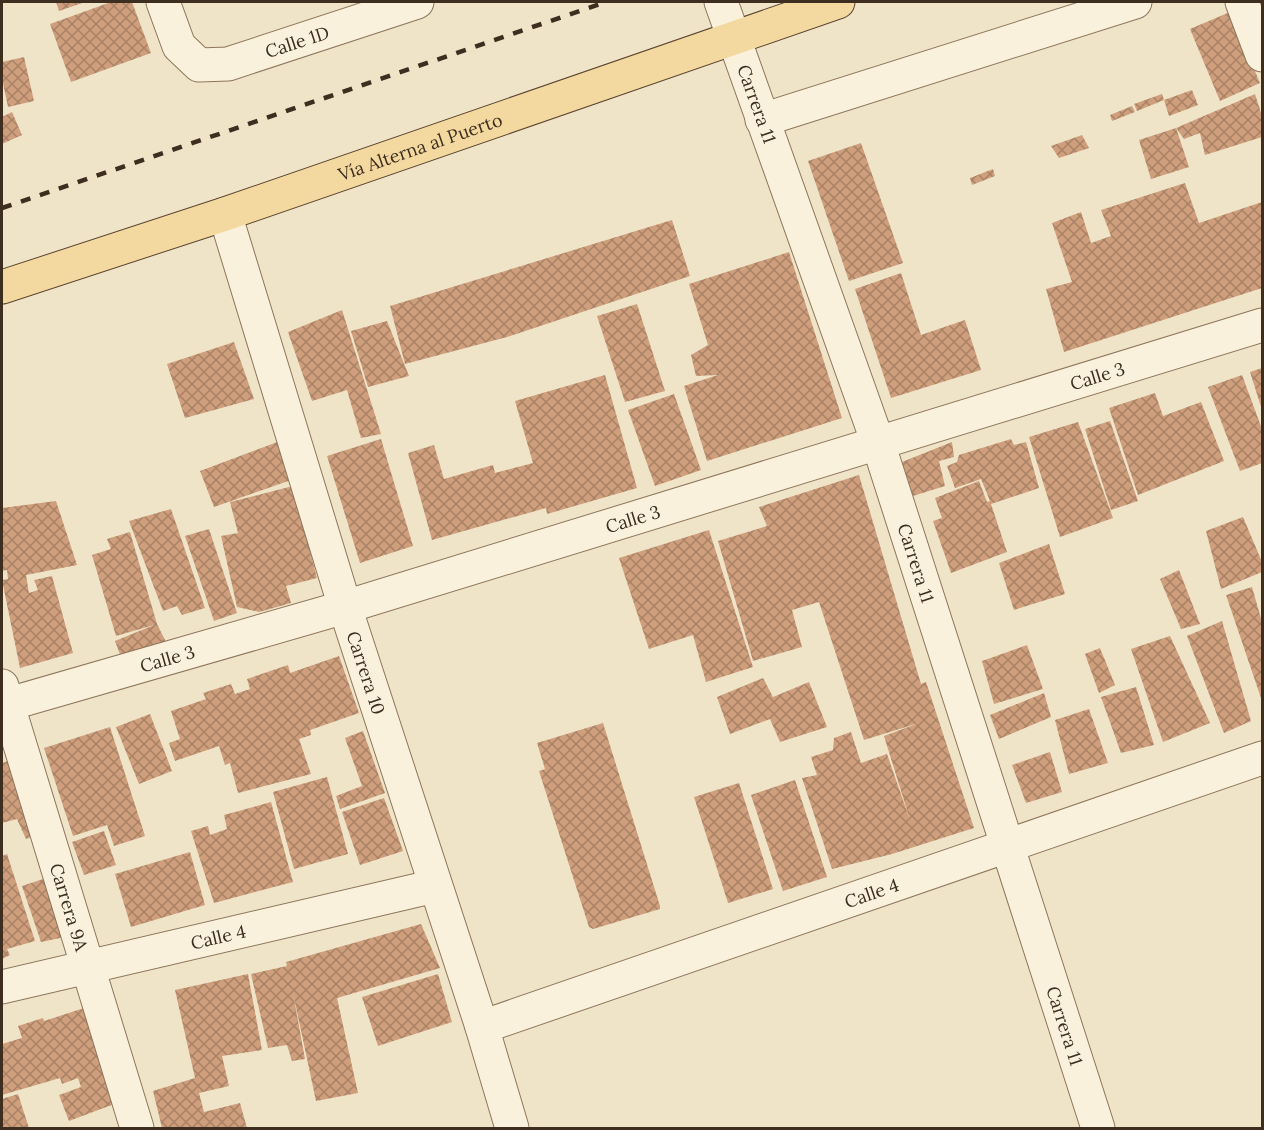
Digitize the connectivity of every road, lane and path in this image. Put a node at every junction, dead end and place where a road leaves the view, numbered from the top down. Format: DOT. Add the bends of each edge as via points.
graph roads {
  1 [pos="163,2"];
  2 [pos="417,2"];
  3 [pos="721,2"];
  4 [pos="838,2"];
  5 [pos="1135,2"];
  6 [pos="1242,2"];
  7 [pos="733,39"];
  8 [pos="1263,55"];
  9 [pos="762,120"];
  10 [pos="225,214"];
  11 [pos="2,287"];
  12 [pos="1263,325"];
  13 [pos="878,443"];
  14 [pos="345,607"];
  15 [pos="3,699"];
  16 [pos="1263,758"];
  17 [pos="1007,846"];
  18 [pos="435,886"];
  19 [pos="88,967"];
  20 [pos="2,987"];
  21 [pos="482,1027"];
  22 [pos="137,1128"];
  23 [pos="512,1128"];
  24 [pos="1098,1128"];
  1 -- 2 [label="street, Calle 1D" via="179,46 199,65 228,64"];
  3 -- 7 [label="street, Carrera 11"];
  4 -- 7 [label="main road, Vía Alterna al Puerto"];
  5 -- 9 [label="street"];
  6 -- 8 [label="street"];
  7 -- 9 [label="street, Carrera 11"];
  7 -- 10 [label="main road, Vía Alterna al Puerto"];
  9 -- 13 [label="street, Carrera 11"];
  10 -- 11 [label="main road, Vía Alterna al Puerto"];
  10 -- 14 [label="street, Carrera 10"];
  12 -- 13 [label="street, Calle 3"];
  13 -- 14 [label="street, Calle 3"];
  13 -- 17 [label="street, Carrera 11"];
  14 -- 15 [label="street, Calle 3"];
  14 -- 18 [label="street, Carrera 10"];
  15 -- 19 [label="street, Carrera 9A"];
  16 -- 17 [label="street, Calle 4"];
  17 -- 21 [label="street, Calle 4"];
  17 -- 24 [label="street, Carrera 11"];
  18 -- 19 [label="street, Calle 4"];
  18 -- 21 [label="street, Carrera 10"];
  19 -- 20 [label="street, Calle 4"];
  19 -- 22 [label="street, Carrera 9A"];
  21 -- 23 [label="street, Carrera 10"];
}
